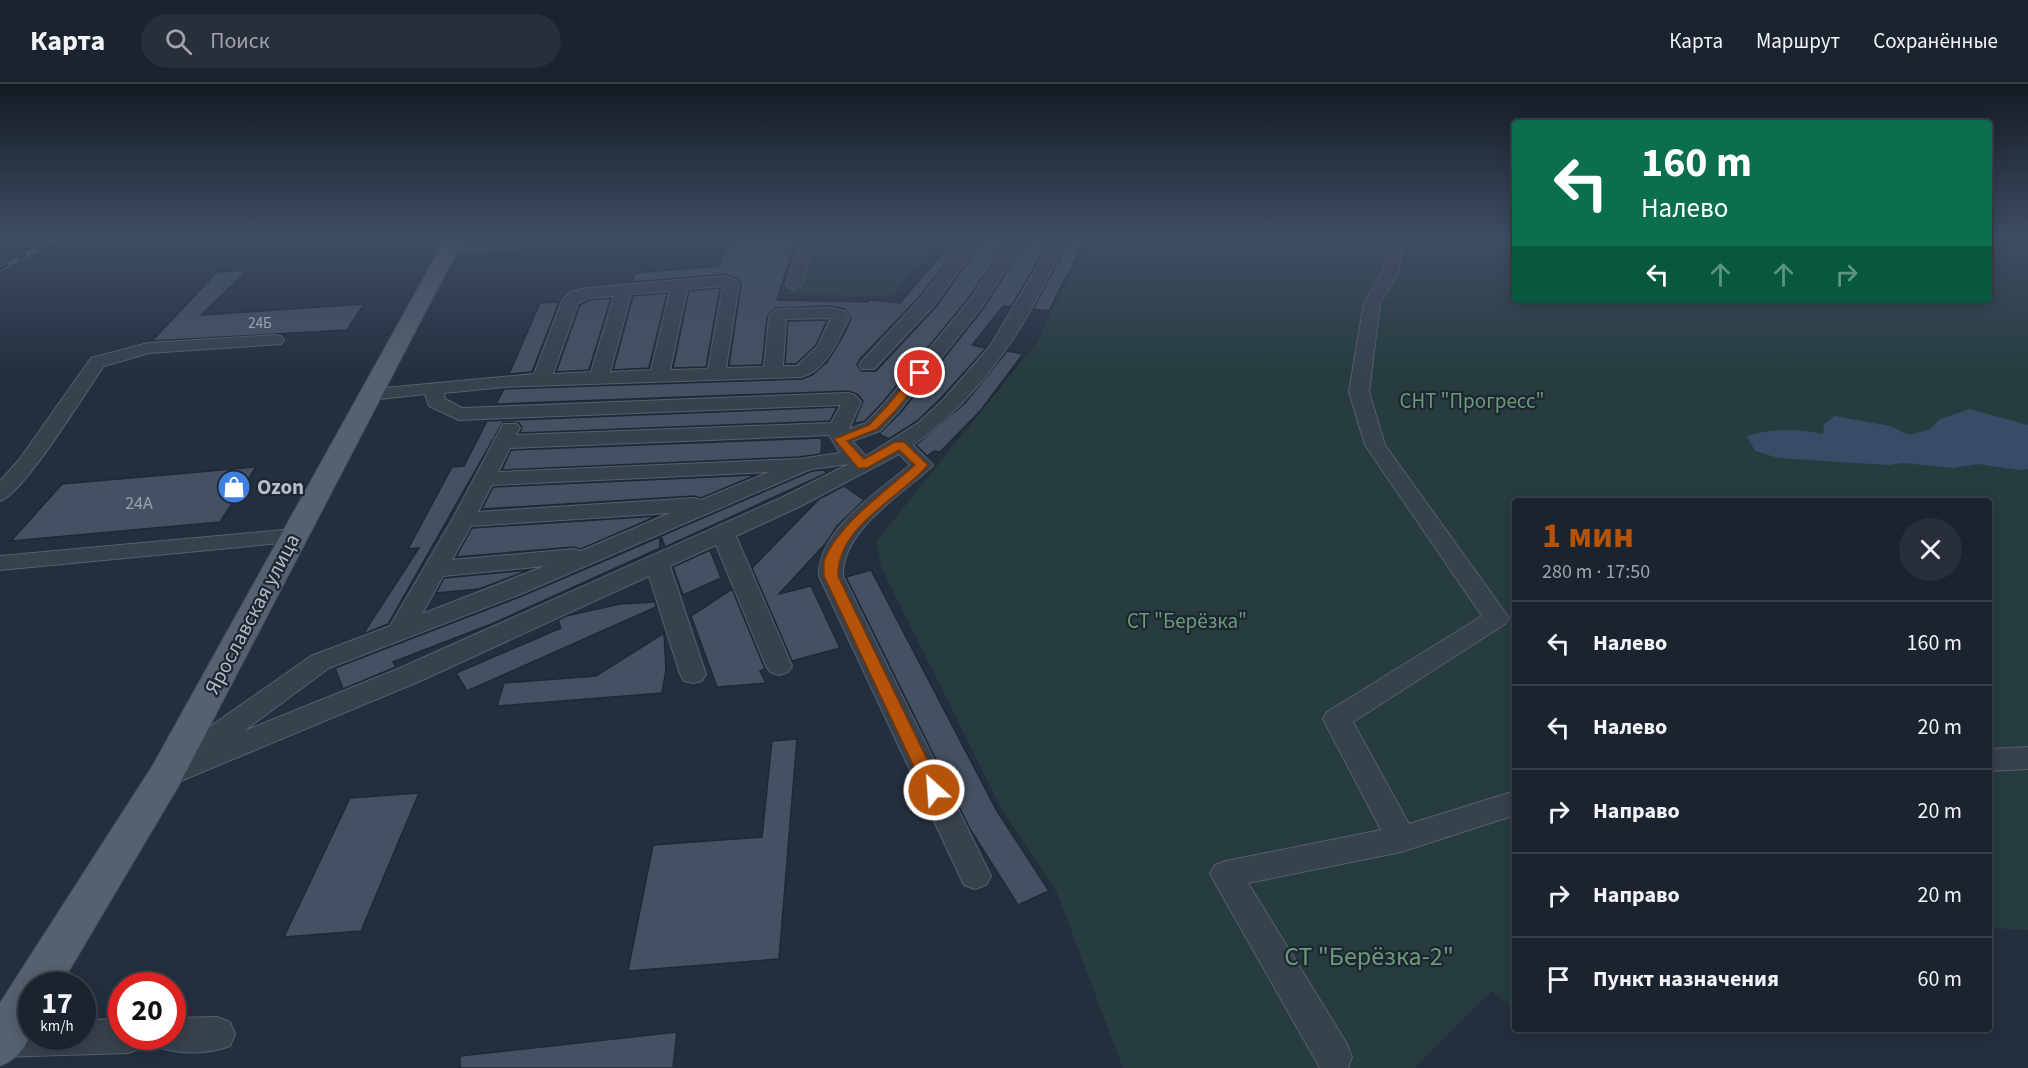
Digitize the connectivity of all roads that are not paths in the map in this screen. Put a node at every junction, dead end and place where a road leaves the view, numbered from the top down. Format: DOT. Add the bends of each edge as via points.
graph roads {
  1 [pos="430,282"];
  2 [pos="715,282"];
  3 [pos="727,282"];
  4 [pos="795,282"];
  5 [pos="942,282"];
  6 [pos="990,282"];
  7 [pos="1036,282"];
  8 [pos="1385,282"];
  9 [pos="680,285"];
  10 [pos="794,285"];
  11 [pos="624,290"];
  12 [pos="275,340"];
  13 [pos="868,365"];
  14 [pos="773,372"];
  15 [pos="716,374"];
  16 [pos="659,376"];
  17 [pos="599,378"];
  18 [pos="541,380"];
  19 [pos="434,388"];
  20 [pos="370,394"];
  21 [pos="519,412"];
  22 [pos="503,442"];
  23 [pos="900,444"];
  24 [pos="849,447"];
  25 [pos="807,463"];
  26 [pos="484,479"];
  27 [pos="0,494"];
  28 [pos="715,504"];
  29 [pos="463,520"];
  30 [pos="723,533"];
  31 [pos="294,536"];
  32 [pos="596,554"];
  33 [pos="657,562"];
  34 [pos="0,563"];
  35 [pos="436,569"];
  36 [pos="399,632"];
  37 [pos="779,666"];
  38 [pos="693,674"];
  39 [pos="2028,758"];
  40 [pos="1992,760"];
  41 [pos="166,775"];
  42 [pos="1512,804"];
  43 [pos="1401,839"];
  44 [pos="975,876"];
  45 [pos="45,972"];
  46 [pos="18,1015"];
  47 [pos="217,1034"];
  48 [pos="186,1035"];
  49 [pos="108,1037"];
  50 [pos="1,1042"];
  51 [pos="1334,1057"];
  1 -- 20 [label="main road, Ярославская улица"];
  2 -- 9 [label="lane"];
  3 -- 15 [label="lane" via="731,284"];
  4 -- 10 [label="lane"];
  5 -- 13 [label="lane"];
  6 -- 24 [label="lane" via="892,408"];
  7 -- 23 [label="lane" via="999,347 926,428"];
  8 -- 43 [label="lane" via="1372,303 1359,392 1375,445 1496,618 1337,719"];
  9 -- 11 [label="lane"];
  9 -- 16 [label="lane"];
  11 -- 17 [label="lane"];
  11 -- 18 [label="lane" via="588,293 570,301"];
  12 -- 27 [label="lane" via="148,348 97,362 26,464"];
  14 -- 15 [label="lane"];
  15 -- 16 [label="lane"];
  16 -- 17 [label="lane"];
  17 -- 18 [label="lane"];
  18 -- 19 [label="lane"];
  19 -- 20 [label="lane"];
  19 -- 21 [label="lane" via="436,402 459,414"];
  20 -- 31 [label="main road, Ярославская улица"];
  21 -- 22 [label="lane"];
  21 -- 24 [label="lane" via="848,399"];
  22 -- 24 [label="lane"];
  22 -- 26 [label="lane"];
  23 -- 24 [label="lane"];
  23 -- 44 [label="lane" via="922,465 842,541 831,560 831,576"];
  24 -- 25 [label="lane"];
  24 -- 30 [label="lane" via="791,502"];
  25 -- 26 [label="lane"];
  25 -- 28 [label="lane"];
  26 -- 29 [label="lane"];
  28 -- 29 [label="lane"];
  28 -- 32 [label="lane"];
  29 -- 35 [label="lane"];
  30 -- 33 [label="lane"];
  30 -- 37 [label="lane"];
  31 -- 34 [label="lane"];
  31 -- 41 [label="main road, Ярославская улица"];
  32 -- 35 [label="lane"];
  32 -- 36 [label="lane"];
  33 -- 38 [label="lane"];
  33 -- 41 [label="lane" via="409,675"];
  35 -- 36 [label="lane"];
  36 -- 41 [label="lane" via="320,662"];
  39 -- 40 [label="lane"];
  41 -- 45 [label="main road, Ярославская улица"];
  42 -- 43 [label="lane"];
  43 -- 51 [label="lane" via="1226,874"];
  46 -- 50 [label="main road"];
  47 -- 48 [label="lane"];
  49 -- 50 [label="lane"];
}
